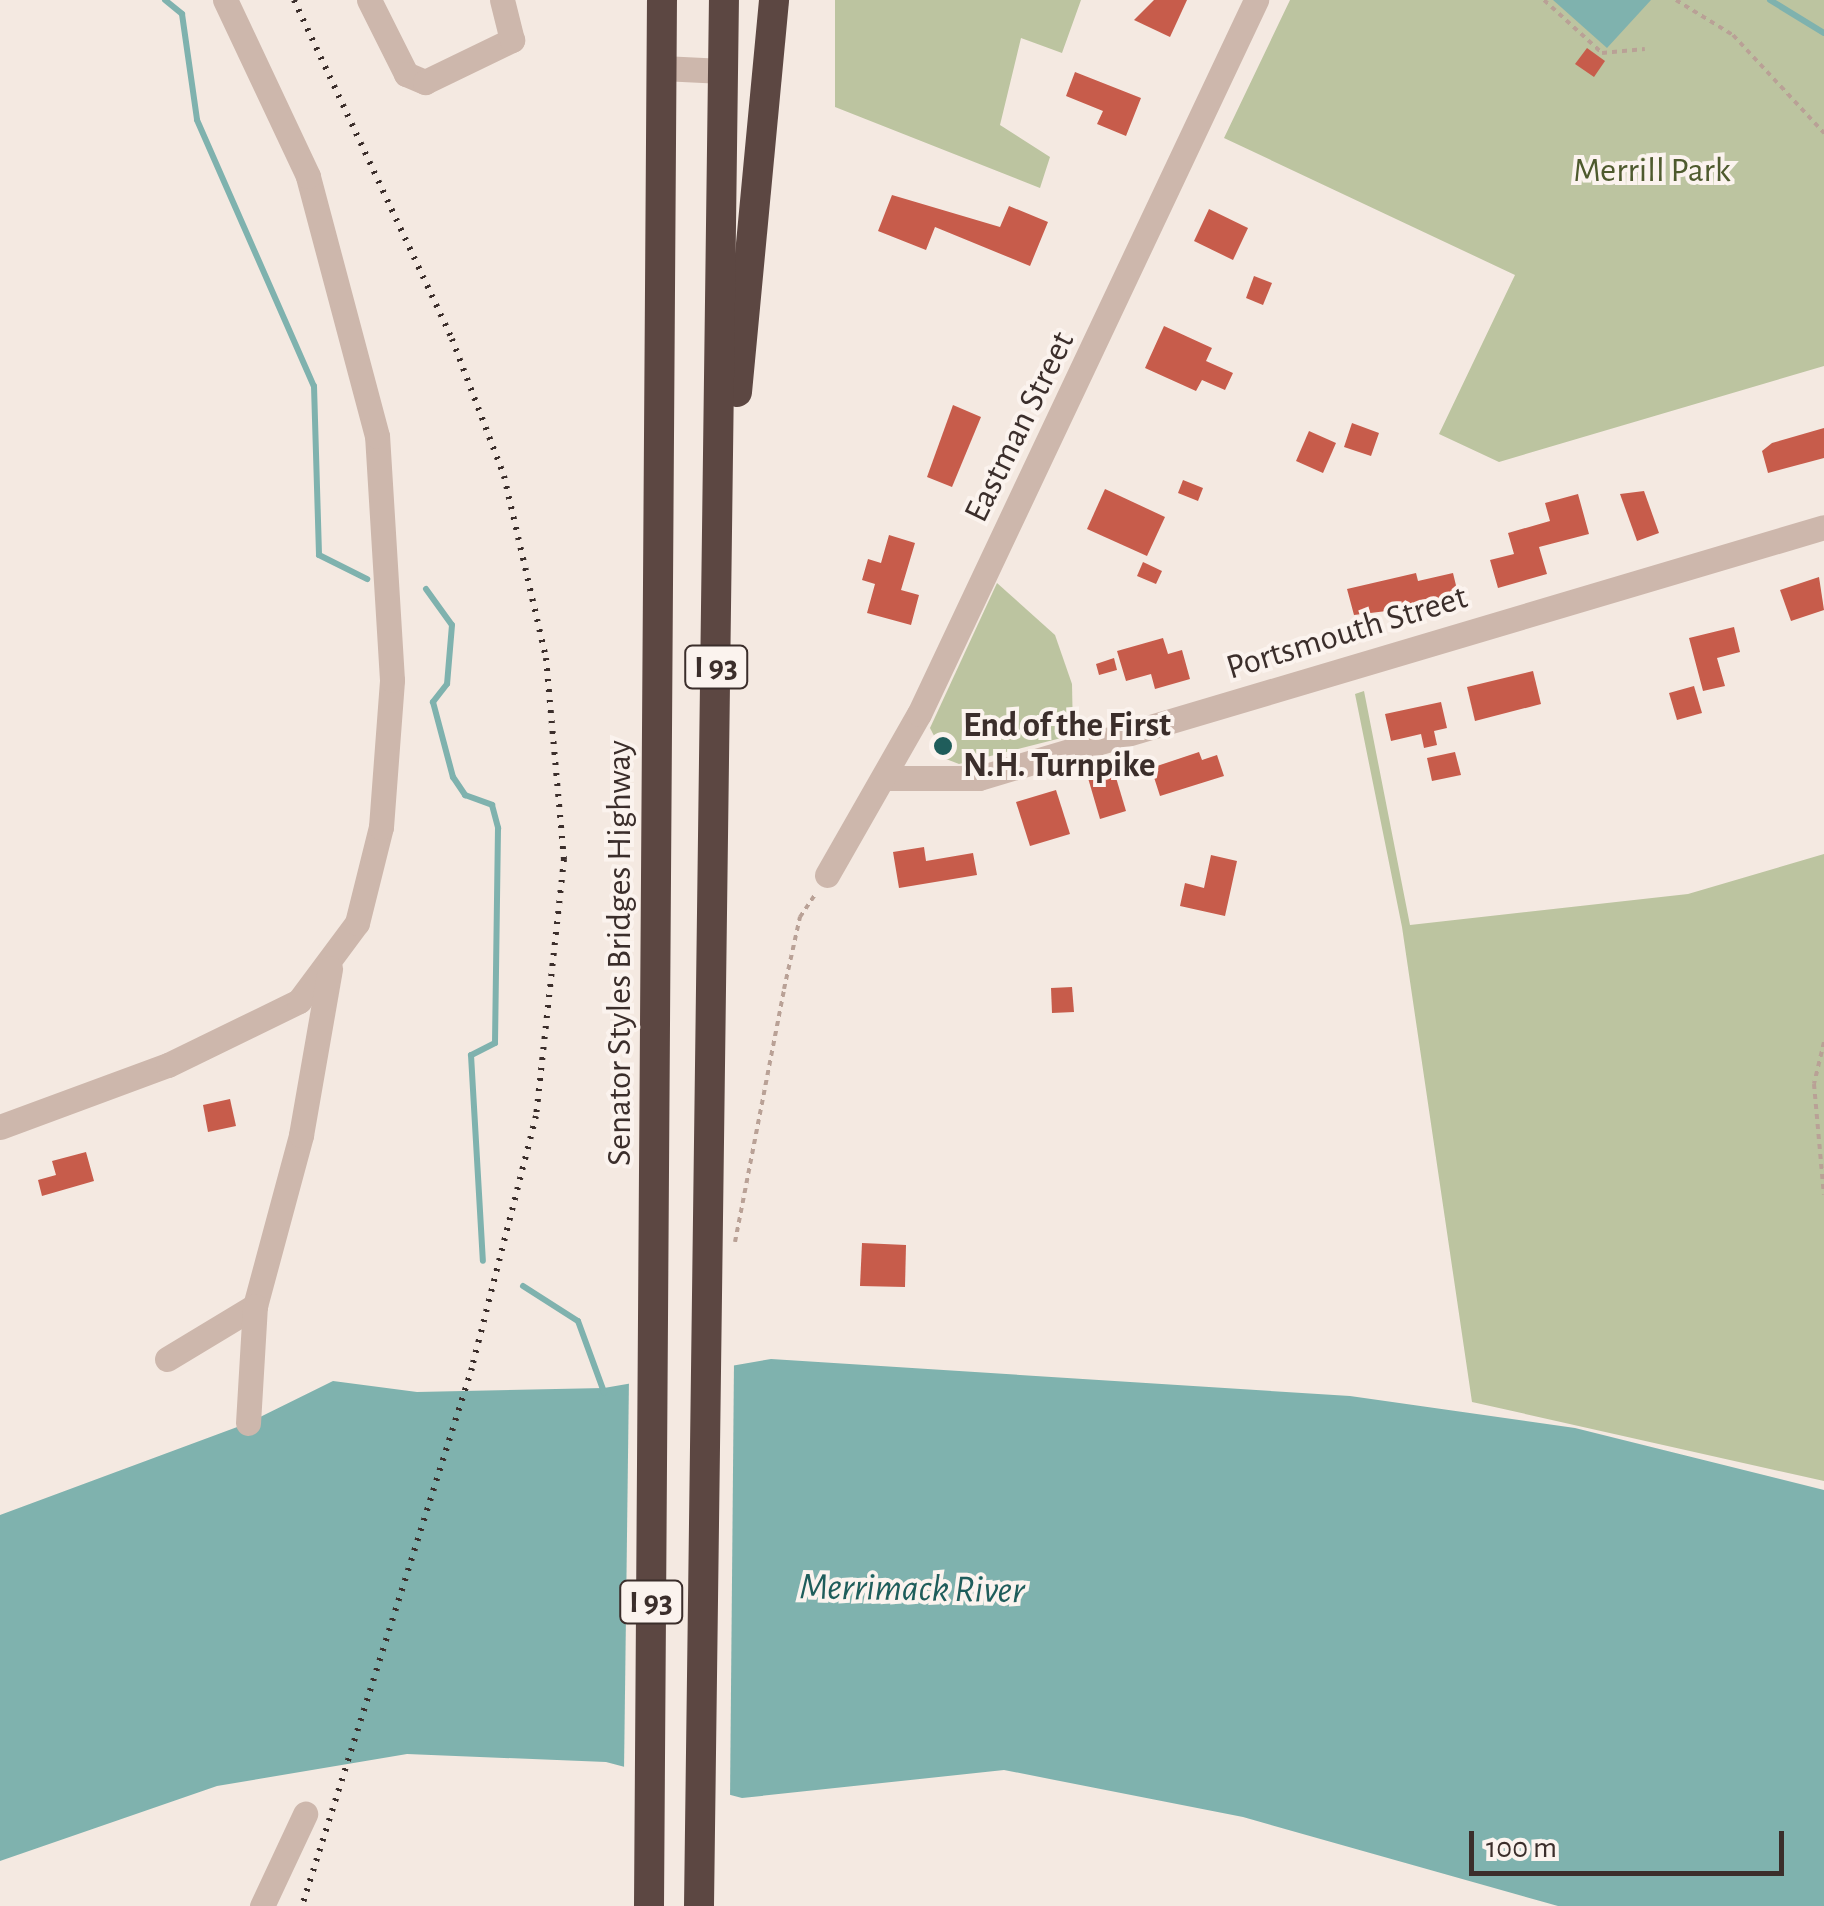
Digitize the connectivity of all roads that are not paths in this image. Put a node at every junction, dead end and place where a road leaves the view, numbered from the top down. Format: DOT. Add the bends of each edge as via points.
graph roads {
  1 [pos="225,0"];
  2 [pos="369,0"];
  3 [pos="502,0"];
  4 [pos="662,0"];
  5 [pos="724,0"];
  6 [pos="774,0"];
  7 [pos="1256,0"];
  8 [pos="662,68"];
  9 [pos="723,71"];
  10 [pos="720,514"];
  11 [pos="1824,527"];
  12 [pos="886,778"];
  13 [pos="827,875"];
  14 [pos="331,964"];
  15 [pos="0,1127"];
  16 [pos="255,1306"];
  17 [pos="167,1360"];
  18 [pos="248,1423"];
  19 [pos="305,1814"];
  20 [pos="262,1906"];
  21 [pos="649,1906"];
  22 [pos="699,1906"];
  1 -- 14 [label="street" via="308,176 340,281 389,533 392,680 381,827 365,900"];
  2 -- 3 [label="street" via="406,74 425,82 512,40"];
  4 -- 8 [label="highway, Senator Styles Bridges Highway / I 93"];
  5 -- 9 [label="highway, I 93"];
  6 -- 10 [label="highway" via="752,284"];
  7 -- 12 [label="street, Eastman Street"];
  8 -- 9 [label="street"];
  8 -- 21 [label="highway, Senator Styles Bridges Highway / I 93"];
  9 -- 10 [label="highway, I 93"];
  10 -- 22 [label="highway, I 93" via="702,1334"];
  11 -- 12 [label="street, Portsmouth Street" via="979,778"];
  12 -- 13 [label="street, Eastman Street"];
  14 -- 15 [label="street" via="258,1027"];
  14 -- 16 [label="street" via="302,1135"];
  16 -- 17 [label="street"];
  16 -- 18 [label="street"];
  19 -- 20 [label="street"];
}
